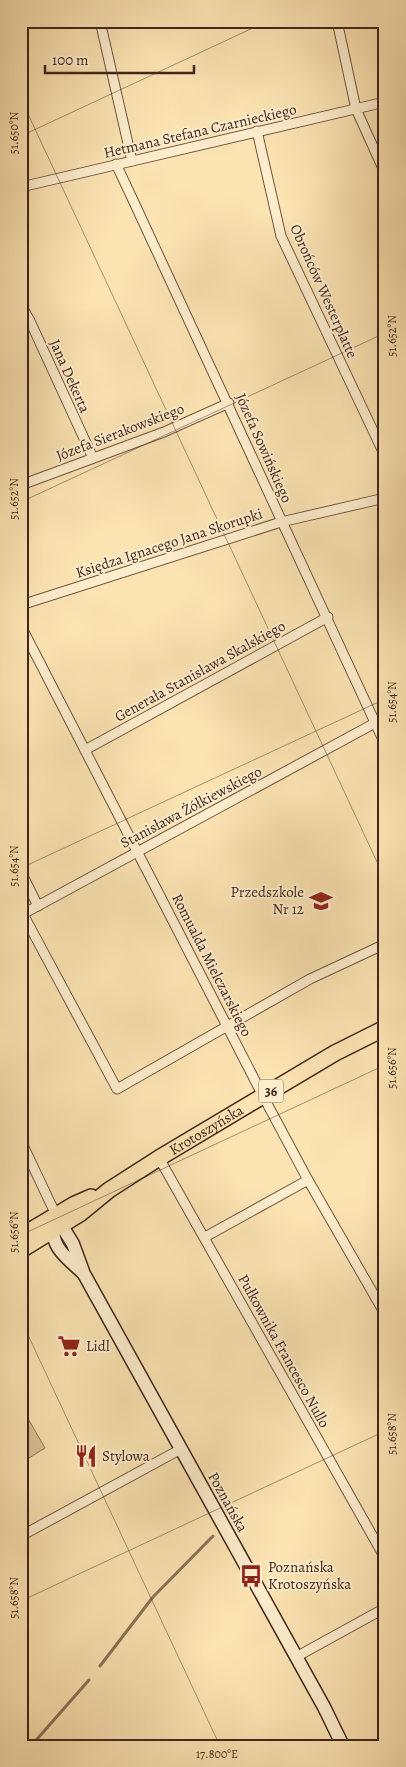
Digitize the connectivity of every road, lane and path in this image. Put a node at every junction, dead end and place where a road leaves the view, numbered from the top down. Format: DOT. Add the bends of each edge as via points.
graph roads {
  1 [pos="100,21"];
  2 [pos="338,21"];
  3 [pos="385,102"];
  4 [pos="356,109"];
  5 [pos="257,131"];
  6 [pos="132,161"];
  7 [pos="116,164"];
  8 [pos="385,173"];
  9 [pos="21,187"];
  10 [pos="21,305"];
  11 [pos="228,404"];
  12 [pos="385,456"];
  13 [pos="92,458"];
  14 [pos="21,485"];
  15 [pos="385,498"];
  16 [pos="282,522"];
  17 [pos="21,605"];
  18 [pos="328,617"];
  19 [pos="21,626"];
  20 [pos="375,723"];
  21 [pos="385,744"];
  22 [pos="85,750"];
  23 [pos="138,851"];
  24 [pos="21,872"];
  25 [pos="38,906"];
  26 [pos="22,915"];
  27 [pos="385,944"];
  28 [pos="228,1026"];
  29 [pos="385,1028"];
  30 [pos="263,1096"];
  31 [pos="21,1140"];
  32 [pos="159,1158"];
  33 [pos="308,1180"];
  34 [pos="57,1223"];
  35 [pos="21,1236"];
  36 [pos="204,1237"];
  37 [pos="21,1250"];
  38 [pos="385,1294"];
  39 [pos="376,1298"];
  40 [pos="385,1314"];
  41 [pos="181,1450"];
  42 [pos="21,1536"];
  43 [pos="385,1558"];
  44 [pos="385,1608"];
  45 [pos="296,1657"];
  46 [pos="343,1746"];
  1 -- 6 [label="street"];
  2 -- 4 [label="street"];
  3 -- 4 [label="street, Hetmana Stefana Czarnieckiego"];
  4 -- 5 [label="street, Hetmana Stefana Czarnieckiego"];
  4 -- 8 [label="street"];
  5 -- 6 [label="street, Hetmana Stefana Czarnieckiego"];
  5 -- 12 [label="street, Obrońców Westerplatte" via="281,236"];
  6 -- 7 [label="street, Hetmana Stefana Czarnieckiego"];
  7 -- 9 [label="street, Hetmana Stefana Czarnieckiego"];
  7 -- 11 [label="street, Józefa Sowińskiego"];
  10 -- 13 [label="street, Jana Dekerta"];
  11 -- 13 [label="street, Józefa Sierakowskiego"];
  11 -- 16 [label="street, Józefa Sowińskiego"];
  13 -- 14 [label="street, Józefa Sierakowskiego"];
  15 -- 16 [label="street, Księdza Ignacego Jana Skorupki"];
  16 -- 17 [label="street, Księdza Ignacego Jana Skorupki"];
  16 -- 18 [label="street, Józefa Sowińskiego"];
  18 -- 20 [label="street, Józefa Sowińskiego"];
  18 -- 22 [label="street, Generała Stanisława Skalskiego"];
  19 -- 22 [label="street, Romualda Mielczarskiego"];
  20 -- 21 [label="street, Józefa Sowińskiego"];
  20 -- 23 [label="street, Stanisława Żółkiewskiego"];
  22 -- 23 [label="street, Romualda Mielczarskiego"];
  23 -- 25 [label="street, Stanisława Żółkiewskiego"];
  23 -- 28 [label="street, Romualda Mielczarskiego"];
  24 -- 25 [label="street"];
  25 -- 26 [label="street, Stanisława Żółkiewskiego"];
  26 -- 28 [label="street" via="117,1089"];
  27 -- 28 [label="street" via="310,978"];
  28 -- 30 [label="street, Romualda Mielczarskiego"];
  29 -- 30 [label="main road, Krotoszyńska / 36" via="335,1052"];
  30 -- 32 [label="main road, Krotoszyńska / 36"];
  30 -- 33 [label="street, Romualda Mielczarskiego"];
  31 -- 34 [label="street"];
  32 -- 34 [label="main road, Krotoszyńska / 36" via="109,1190 83,1200"];
  32 -- 36 [label="street, Pułkownika Francesco Nullo"];
  33 -- 36 [label="street"];
  33 -- 39 [label="street, Romualda Mielczarskiego"];
  34 -- 35 [label="main road, Krotoszyńska"];
  34 -- 37 [label="main road, Krotoszyńska"];
  34 -- 41 [label="main road, Poznańska" via="58,1250 84,1274"];
  36 -- 43 [label="street, Pułkownika Francesco Nullo"];
  38 -- 39 [label="street"];
  39 -- 40 [label="street, Romualda Mielczarskiego"];
  41 -- 42 [label="street"];
  41 -- 45 [label="main road, Poznańska"];
  44 -- 45 [label="street"];
  45 -- 46 [label="main road, Poznańska"];
}
